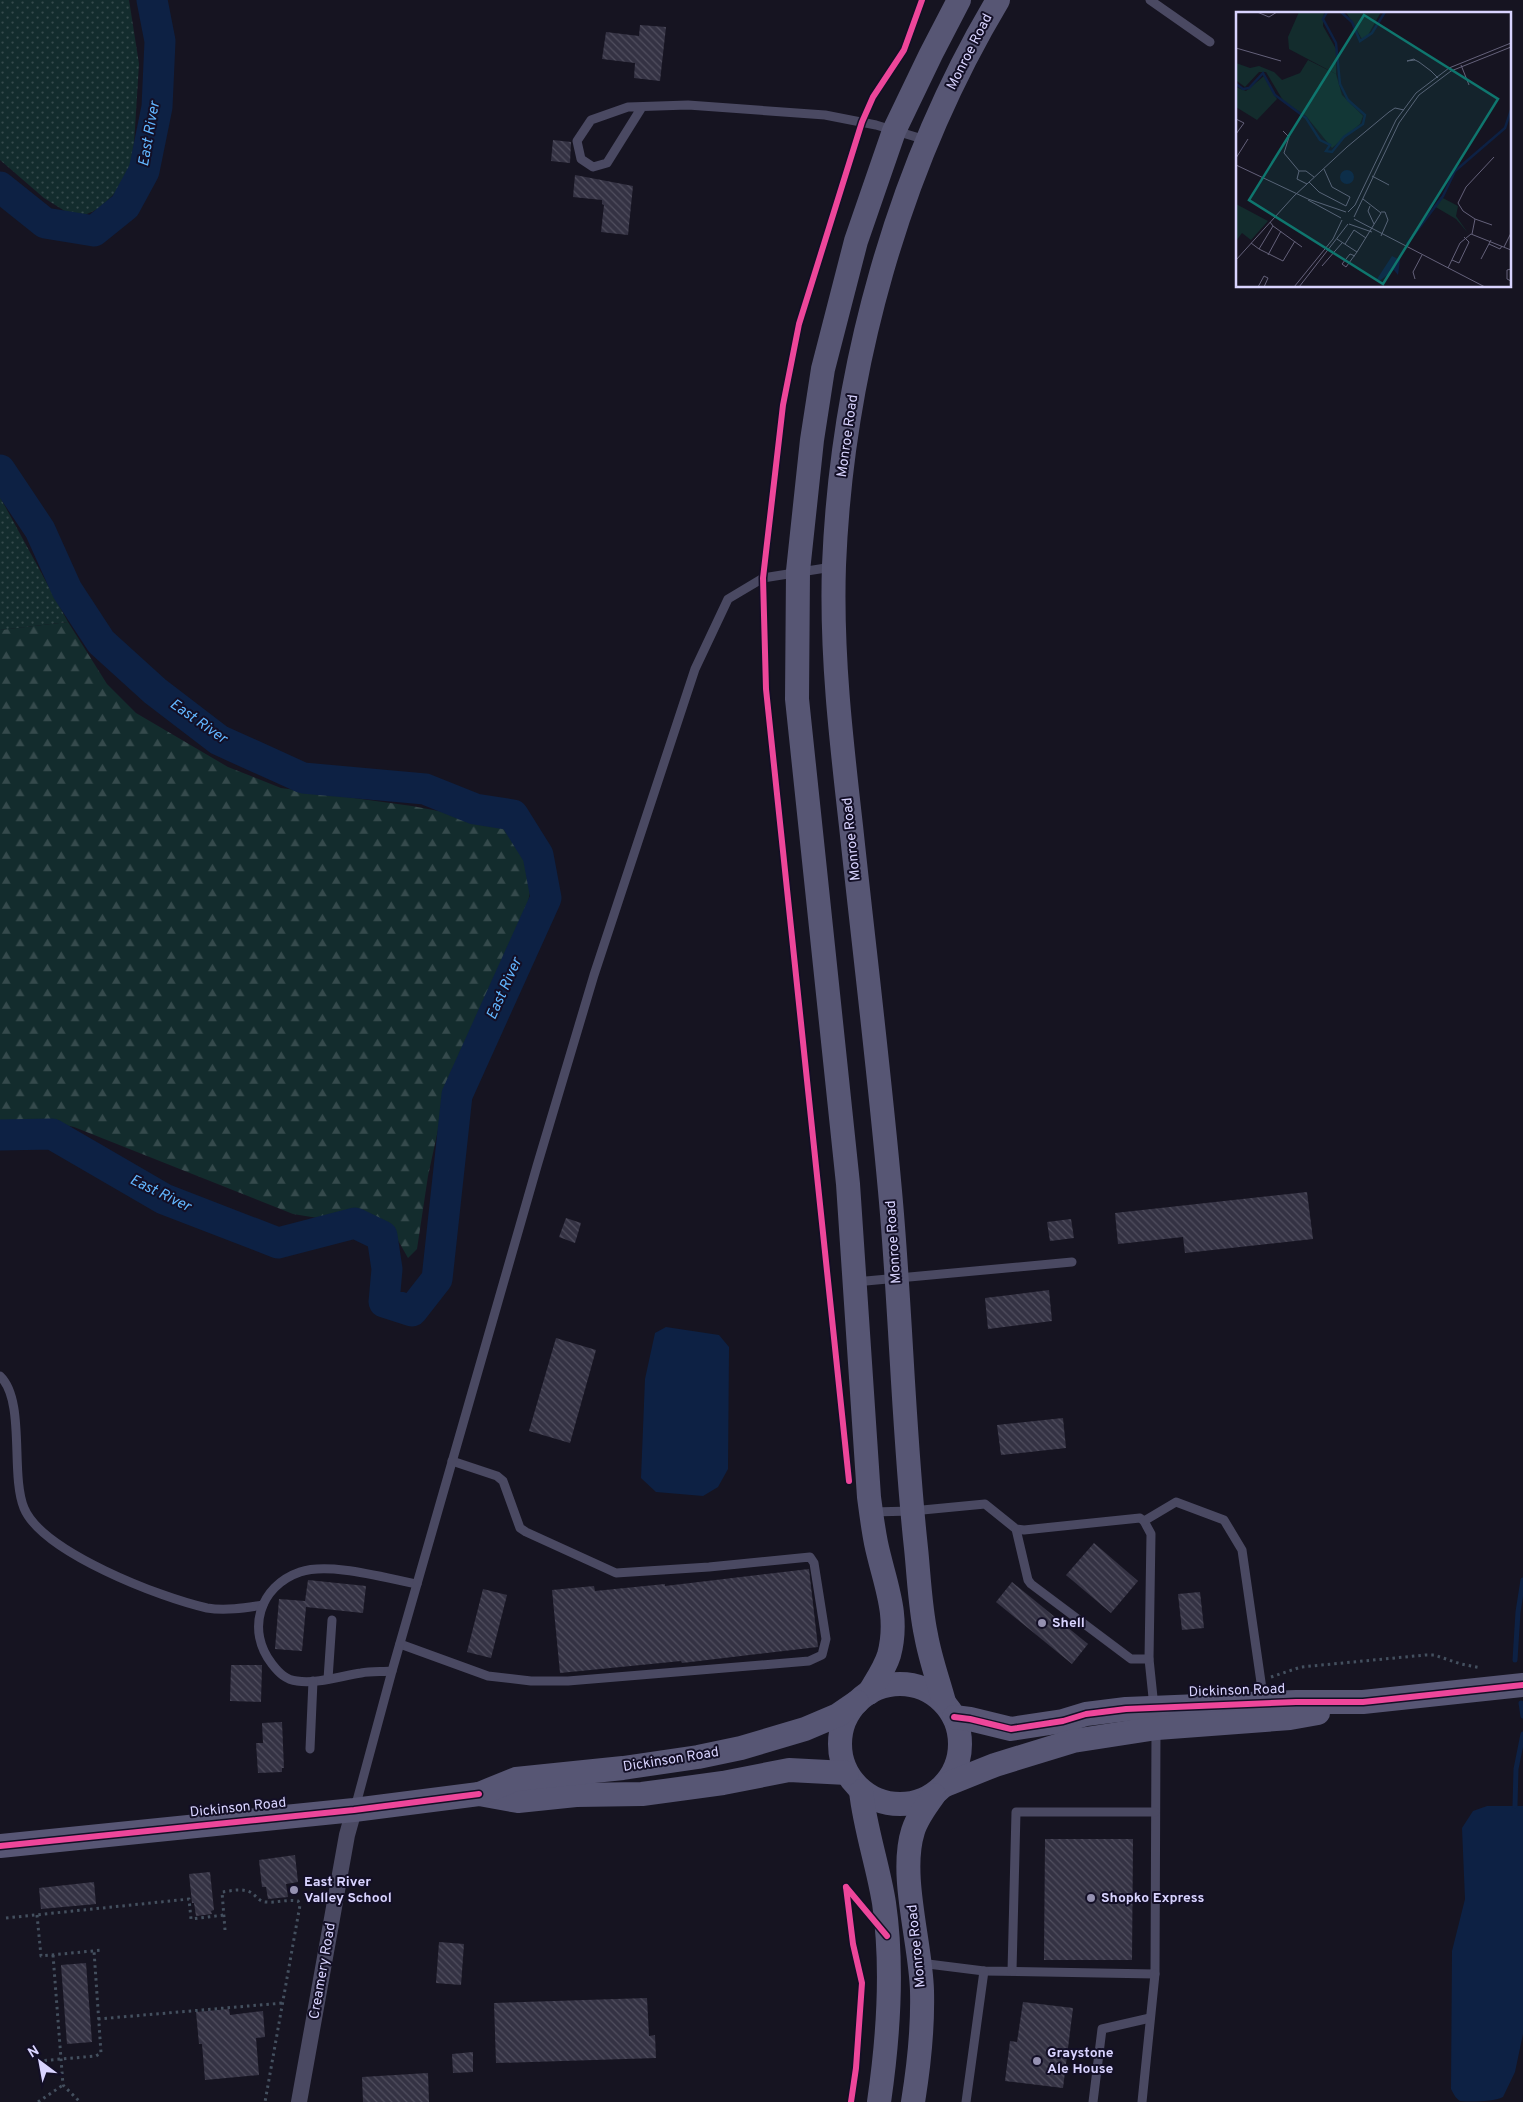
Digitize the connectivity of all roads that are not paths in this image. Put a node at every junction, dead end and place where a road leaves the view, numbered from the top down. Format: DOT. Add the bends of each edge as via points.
graph roads {
  1 [pos="959,0"];
  2 [pos="998,0"];
  3 [pos="1150,0"];
  4 [pos="1210,42"];
  5 [pos="642,107"];
  6 [pos="894,131"];
  7 [pos="926,140"];
  8 [pos="834,567"];
  9 [pos="798,571"];
  10 [pos="1072,1262"];
  11 [pos="896,1277"];
  12 [pos="855,1282"];
  13 [pos="0,1376"];
  14 [pos="452,1461"];
  15 [pos="912,1511"];
  16 [pos="871,1512"];
  17 [pos="1144,1521"];
  18 [pos="1016,1529"];
  19 [pos="417,1584"];
  20 [pos="263,1605"];
  21 [pos="332,1620"];
  22 [pos="400,1644"];
  23 [pos="1148,1659"];
  24 [pos="392,1671"];
  25 [pos="328,1679"];
  26 [pos="312,1681"];
  27 [pos="1523,1685"];
  28 [pos="863,1698"];
  29 [pos="949,1710"];
  30 [pos="1265,1712"];
  31 [pos="1155,1717"];
  32 [pos="310,1749"];
  33 [pos="854,1782"];
  34 [pos="939,1790"];
  35 [pos="479,1794"];
  36 [pos="354,1810"];
  37 [pos="1155,1812"];
  38 [pos="0,1846"];
  39 [pos="920,1963"];
  40 [pos="984,1971"];
  41 [pos="1012,1971"];
  42 [pos="1155,1974"];
  43 [pos="1150,2018"];
  44 [pos="299,2102"];
  45 [pos="879,2102"];
  46 [pos="913,2102"];
  47 [pos="966,2102"];
  48 [pos="970,2102"];
  49 [pos="1093,2102"];
  50 [pos="1142,2102"];
  1 -- 6 [label="main road"];
  2 -- 7 [label="main road, Monroe Road"];
  3 -- 4 [label="lane"];
  5 -- 5 [label="lane" via="628,107 591,120 577,141 581,159 593,167 607,162"];
  5 -- 6 [label="lane" via="688,105 825,115"];
  6 -- 7 [label="lane"];
  6 -- 9 [label="main road" via="856,241 823,369"];
  7 -- 8 [label="main road, Monroe Road" via="888,251 857,376 839,498"];
  8 -- 9 [label="lane"];
  8 -- 11 [label="main road, Monroe Road" via="837,702 890,1191"];
  9 -- 12 [label="main road" via="796,699 848,1184"];
  9 -- 14 [label="lane" via="763,578 728,598 695,669 594,975"];
  10 -- 11 [label="lane"];
  11 -- 12 [label="lane"];
  11 -- 15 [label="main road, Monroe Road"];
  12 -- 16 [label="main road"];
  13 -- 20 [label="lane" via="8,1385 12,1401 23,1508 48,1538 116,1575 181,1601 225,1610"];
  14 -- 19 [label="lane"];
  14 -- 22 [label="lane" via="503,1481 520,1528 616,1573 810,1557 814,1563 826,1639 822,1655 809,1661 531,1681 488,1676"];
  15 -- 16 [label="lane"];
  15 -- 18 [label="lane" via="985,1504"];
  15 -- 29 [label="main road, Monroe Road" via="926,1635"];
  16 -- 28 [label="main road" via="891,1599 893,1636 889,1657"];
  17 -- 18 [label="lane" via="1140,1518"];
  17 -- 23 [label="lane" via="1151,1534"];
  17 -- 30 [label="lane" via="1176,1502 1224,1520 1242,1550"];
  18 -- 23 [label="lane" via="1031,1584 1131,1659"];
  19 -- 20 [label="lane" via="315,1569 278,1582"];
  19 -- 22 [label="lane"];
  20 -- 26 [label="lane" via="259,1623 262,1649 286,1678"];
  21 -- 25 [label="lane"];
  22 -- 24 [label="lane"];
  23 -- 31 [label="lane"];
  24 -- 25 [label="lane"];
  24 -- 36 [label="lane"];
  25 -- 26 [label="lane"];
  26 -- 32 [label="lane"];
  27 -- 30 [label="main road" via="1363,1702 1290,1718"];
  28 -- 29 [label="main road" via="884,1686 916,1686 931,1692"];
  28 -- 33 [label="main road" via="846,1718 840,1736 840,1756"];
  28 -- 35 [label="main road, Dickinson Road" via="838,1715 804,1729 741,1748 632,1767 516,1779"];
  29 -- 31 [label="main road" via="1011,1729 1086,1714"];
  29 -- 34 [label="main road" via="960,1734 960,1753 955,1770"];
  30 -- 31 [label="main road"];
  31 -- 34 [label="main road" via="1032,1752 973,1773"];
  31 -- 37 [label="lane"];
  33 -- 34 [label="main road" via="877,1801 896,1805 916,1803"];
  33 -- 35 [label="main road, Dickinson Road" via="788,1770 642,1794 576,1795 518,1801"];
  33 -- 45 [label="main road, Monroe Road" via="884,1903 887,1936 888,1985"];
  34 -- 39 [label="main road, Monroe Road" via="920,1815 909,1852"];
  35 -- 36 [label="main road, Dickinson Road"];
  36 -- 38 [label="main road, Dickinson Road"];
  36 -- 44 [label="street, Creamery Road"];
  37 -- 41 [label="lane" via="1016,1812"];
  37 -- 42 [label="lane"];
  39 -- 40 [label="lane"];
  39 -- 46 [label="main road, Monroe Road" via="922,2026"];
  40 -- 41 [label="lane"];
  40 -- 47 [label="lane"];
  41 -- 42 [label="lane"];
  42 -- 43 [label="lane"];
  43 -- 49 [label="lane" via="1102,2029"];
  43 -- 50 [label="lane"];
  47 -- 48 [label="lane"];
}
